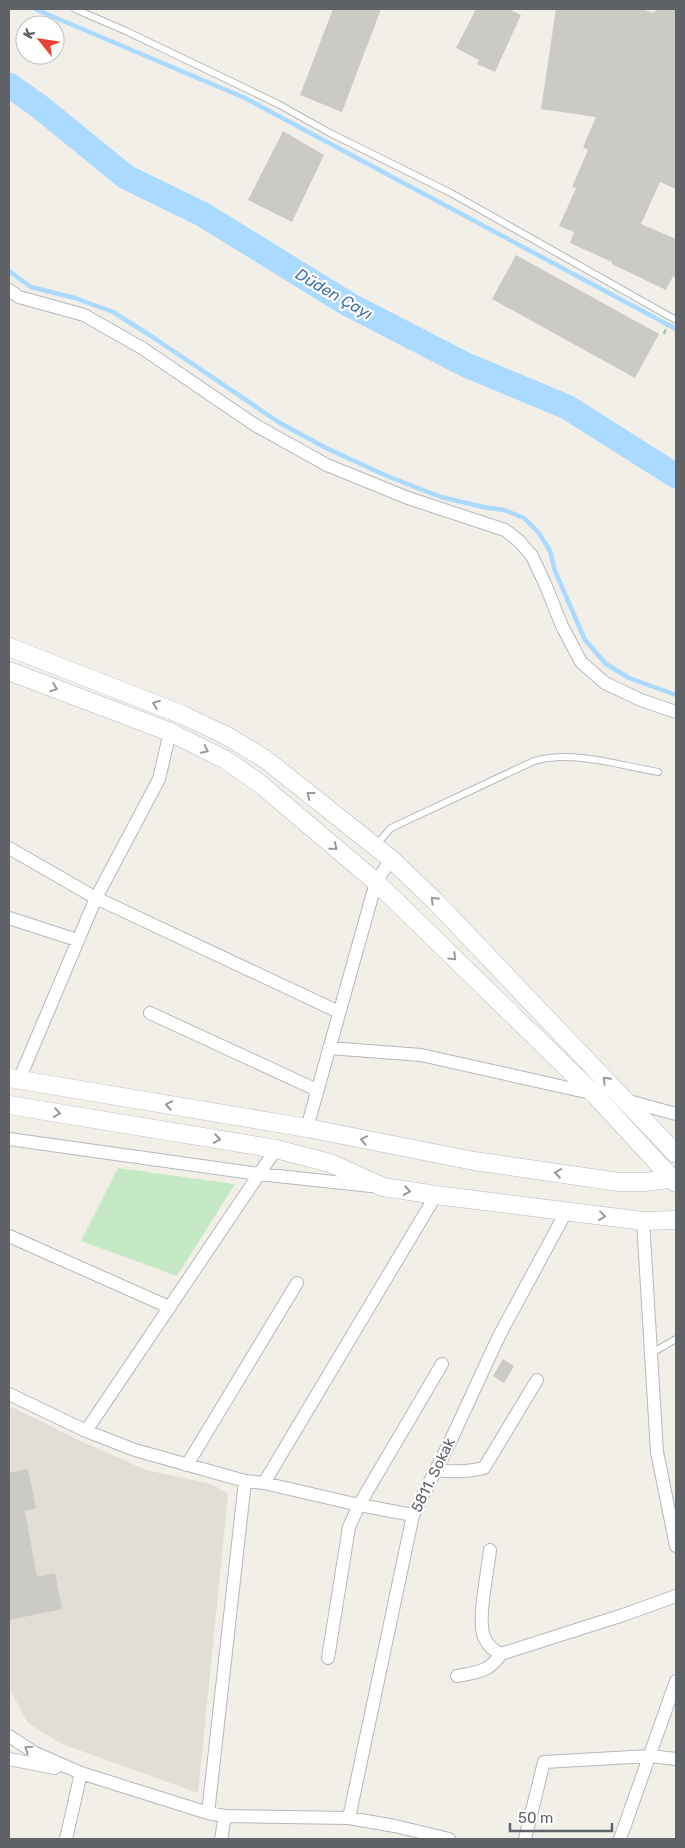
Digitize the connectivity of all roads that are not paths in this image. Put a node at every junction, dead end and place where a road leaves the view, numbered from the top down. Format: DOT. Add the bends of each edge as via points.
graph roads {
  1 [pos="75,9"];
  2 [pos="9,290"];
  3 [pos="676,320"];
  4 [pos="9,647"];
  5 [pos="9,671"];
  6 [pos="676,712"];
  7 [pos="170,732"];
  8 [pos="658,772"];
  9 [pos="375,846"];
  10 [pos="9,848"];
  11 [pos="390,859"];
  12 [pos="376,882"];
  13 [pos="96,898"];
  14 [pos="9,918"];
  15 [pos="77,940"];
  16 [pos="339,1012"];
  17 [pos="150,1013"];
  18 [pos="329,1048"];
  19 [pos="14,1079"];
  20 [pos="317,1090"];
  21 [pos="595,1094"];
  22 [pos="625,1100"];
  23 [pos="9,1105"];
  24 [pos="676,1114"];
  25 [pos="306,1128"];
  26 [pos="9,1139"];
  27 [pos="276,1149"];
  28 [pos="676,1154"];
  29 [pos="259,1174"];
  30 [pos="675,1180"];
  31 [pos="383,1187"];
  32 [pos="436,1195"];
  33 [pos="566,1212"];
  34 [pos="676,1220"];
  35 [pos="643,1221"];
  36 [pos="9,1236"];
  37 [pos="297,1283"];
  38 [pos="169,1307"];
  39 [pos="676,1339"];
  40 [pos="652,1353"];
  41 [pos="442,1364"];
  42 [pos="537,1380"];
  43 [pos="9,1394"];
  44 [pos="86,1431"];
  45 [pos="187,1465"];
  46 [pos="436,1470"];
  47 [pos="244,1481"];
  48 [pos="264,1483"];
  49 [pos="359,1505"];
  50 [pos="413,1516"];
  51 [pos="676,1546"];
  52 [pos="490,1550"];
  53 [pos="676,1596"];
  54 [pos="501,1654"];
  55 [pos="328,1658"];
  56 [pos="457,1676"];
  57 [pos="676,1681"];
  58 [pos="9,1736"];
  59 [pos="650,1756"];
  60 [pos="9,1759"];
  61 [pos="676,1759"];
  62 [pos="81,1773"];
  63 [pos="208,1813"];
  64 [pos="224,1816"];
  65 [pos="348,1818"];
  66 [pos="395,1826"];
  67 [pos="66,1839"];
  68 [pos="221,1839"];
  69 [pos="392,1839"];
  70 [pos="448,1839"];
  71 [pos="525,1839"];
  72 [pos="620,1839"];
  1 -- 3 [label="lane" via="126,30 278,104 330,134 451,193"];
  2 -- 6 [label="street" via="19,298 84,315 142,348 256,425 326,465 408,498 505,530 532,556 581,662 605,683"];
  9 -- 4 [label="main road, one-way" via="265,759 227,736 183,714"];
  5 -- 7 [label="main road, one-way"];
  7 -- 12 [label="main road, one-way" via="226,760 258,782"];
  7 -- 13 [label="street" via="159,779"];
  8 -- 9 [label="lane" via="576,757 534,761 391,828"];
  9 -- 11 [label="main road"];
  10 -- 13 [label="street"];
  11 -- 12 [label="street"];
  22 -- 11 [label="main road, one-way" via="434,899"];
  12 -- 16 [label="street"];
  12 -- 21 [label="main road, one-way"];
  13 -- 15 [label="street"];
  13 -- 16 [label="street"];
  14 -- 15 [label="street"];
  15 -- 19 [label="street"];
  16 -- 18 [label="street"];
  17 -- 20 [label="street"];
  18 -- 20 [label="street"];
  18 -- 21 [label="street" via="421,1055"];
  25 -- 19 [label="main road, one-way"];
  20 -- 25 [label="street"];
  21 -- 30 [label="main road"];
  22 -- 24 [label="street"];
  22 -- 28 [label="main road"];
  23 -- 27 [label="main road, one-way"];
  30 -- 25 [label="main road, one-way" via="619,1182 474,1161"];
  26 -- 29 [label="street"];
  27 -- 29 [label="street"];
  27 -- 31 [label="main road" via="330,1163"];
  29 -- 31 [label="street"];
  29 -- 38 [label="street"];
  31 -- 32 [label="main road, one-way"];
  32 -- 33 [label="main road"];
  32 -- 48 [label="street"];
  33 -- 35 [label="main road, one-way"];
  33 -- 46 [label="street, 5811. Sokak" via="499,1336"];
  34 -- 35 [label="main road"];
  35 -- 40 [label="street"];
  36 -- 38 [label="street"];
  37 -- 45 [label="street"];
  38 -- 44 [label="street"];
  39 -- 40 [label="lane"];
  40 -- 51 [label="street" via="656,1452"];
  41 -- 49 [label="street"];
  42 -- 46 [label="street" via="484,1468 452,1472"];
  43 -- 44 [label="street"];
  44 -- 45 [label="street"];
  45 -- 47 [label="street"];
  46 -- 50 [label="street, 5811. Sokak"];
  47 -- 48 [label="street"];
  47 -- 63 [label="street"];
  48 -- 49 [label="street"];
  49 -- 50 [label="street"];
  49 -- 55 [label="street" via="348,1527"];
  50 -- 65 [label="street, 5811. Sokak"];
  52 -- 54 [label="street" via="482,1632 492,1649"];
  53 -- 54 [label="street"];
  54 -- 56 [label="street" via="493,1665 476,1673"];
  57 -- 59 [label="street"];
  62 -- 58 [label="street, one-way" via="35,1753"];
  59 -- 61 [label="street"];
  59 -- 71 [label="street" via="544,1762"];
  59 -- 72 [label="street"];
  60 -- 62 [label="street"];
  62 -- 63 [label="street"];
  62 -- 67 [label="street"];
  63 -- 64 [label="street"];
  64 -- 65 [label="street"];
  64 -- 68 [label="street"];
  65 -- 66 [label="street"];
  66 -- 69 [label="street"];
  66 -- 70 [label="street"];
}
